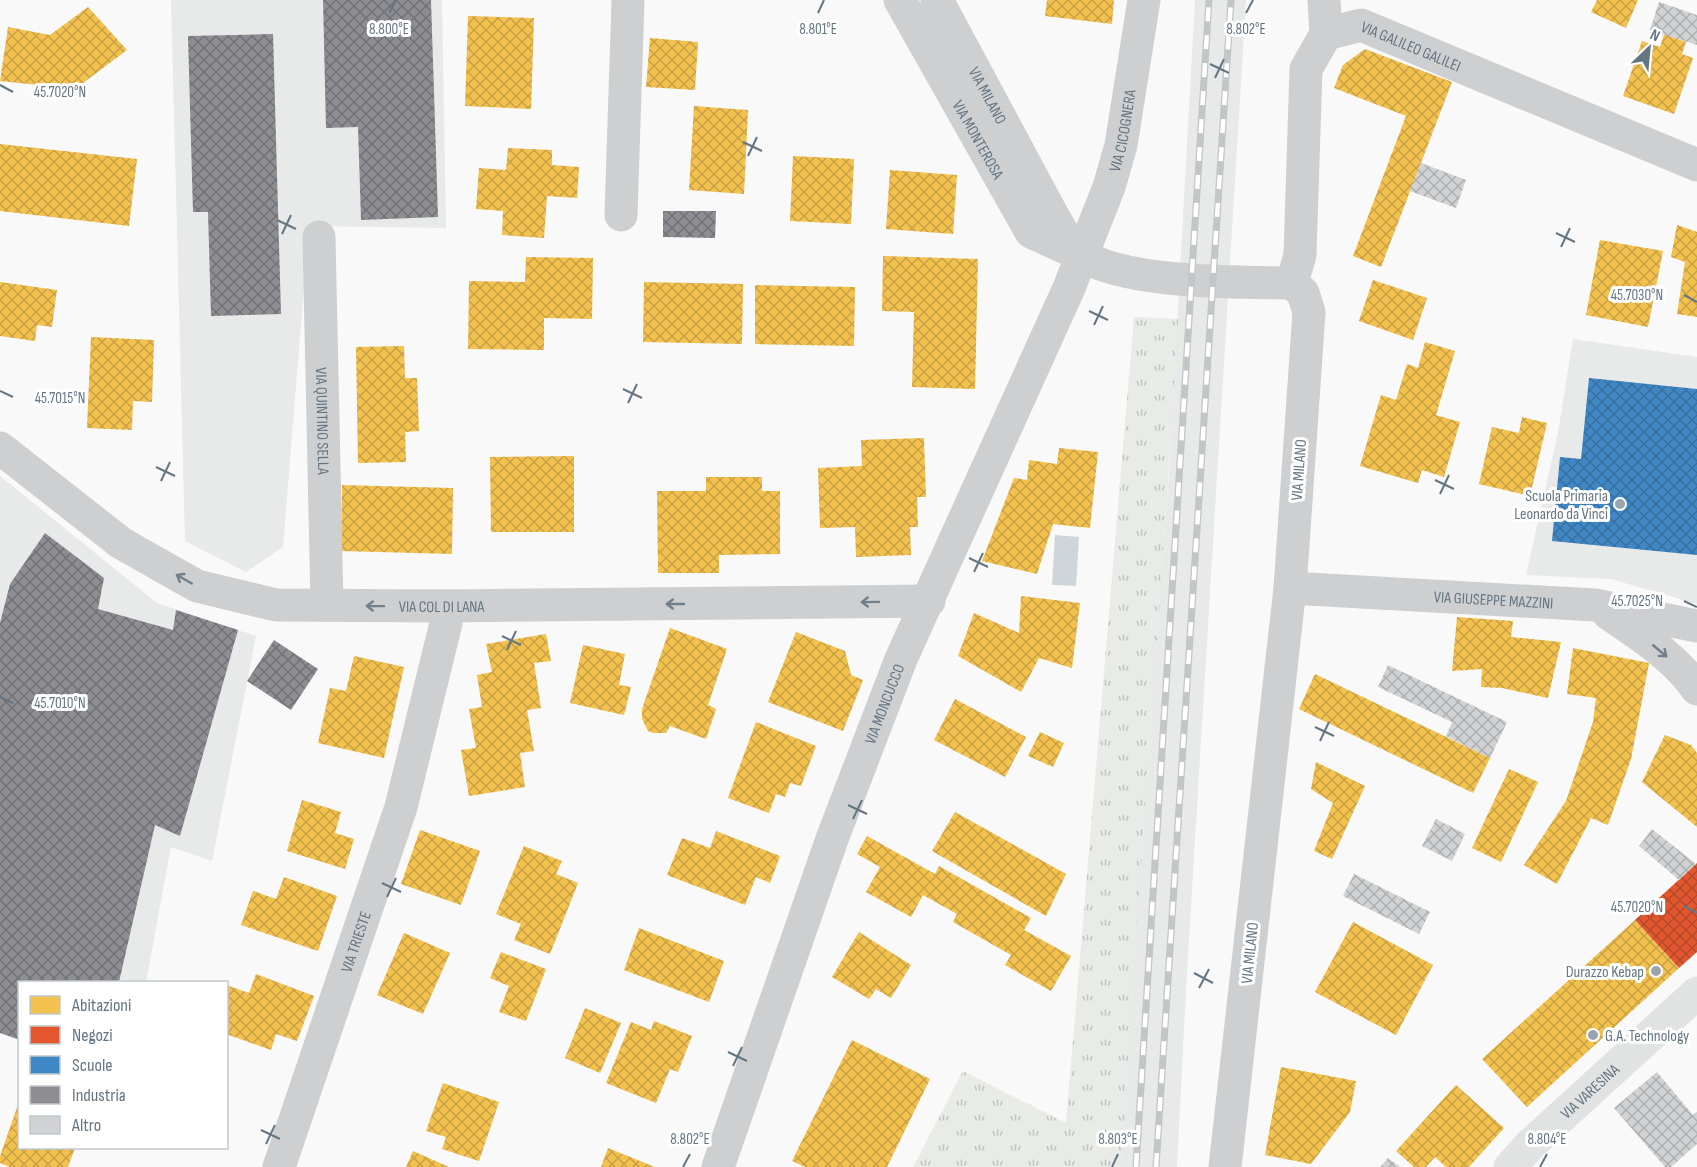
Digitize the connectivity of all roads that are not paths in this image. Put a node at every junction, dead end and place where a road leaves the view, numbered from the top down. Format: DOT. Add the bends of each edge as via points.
graph roads {
  1 [pos="628,0"];
  2 [pos="900,0"];
  3 [pos="937,0"];
  4 [pos="1144,0"];
  5 [pos="1324,0"];
  6 [pos="1326,34"];
  7 [pos="1697,165"];
  8 [pos="621,215"];
  9 [pos="319,237"];
  10 [pos="1081,255"];
  11 [pos="1292,283"];
  12 [pos="0,448"];
  13 [pos="1290,588"];
  14 [pos="929,601"];
  15 [pos="327,605"];
  16 [pos="1595,605"];
  17 [pos="446,606"];
  18 [pos="1697,626"];
  19 [pos="1697,689"];
  20 [pos="1697,993"];
  21 [pos="279,1167"];
  22 [pos="718,1167"];
  23 [pos="1225,1167"];
  24 [pos="1510,1167"];
  1 -- 8 [label="street"];
  2 -- 10 [label="street, VIA MONTEROSA" via="1031,232"];
  3 -- 10 [label="street, VIA MILANO" via="1064,236"];
  4 -- 10 [label="street, VIA CICOGNERA" via="1121,145 1109,187"];
  5 -- 6 [label="street"];
  6 -- 7 [label="street, VIA GALILEO GALILEI" via="1361,25"];
  6 -- 11 [label="street" via="1306,69 1300,255"];
  9 -- 15 [label="street, VIA QUINTINO SELLA"];
  10 -- 11 [label="street, VIA MILANO" via="1106,267 1138,275"];
  10 -- 14 [label="street, VIA MONCUCCO"];
  11 -- 13 [label="street, VIA MILANO" via="1303,293 1309,312"];
  15 -- 12 [label="street, VIA COL DI LANA, one-way" via="276,605 197,586 122,543"];
  13 -- 16 [label="street, VIA GIUSEPPE MAZZINI"];
  13 -- 23 [label="street, VIA MILANO"];
  14 -- 17 [label="street, VIA COL DI LANA, one-way"];
  14 -- 22 [label="street, VIA MONCUCCO" via="901,659 832,839"];
  17 -- 15 [label="street, VIA COL DI LANA, one-way"];
  16 -- 18 [label="street, VIA GIUSEPPE MAZZINI"];
  16 -- 19 [label="street, one-way" via="1647,639 1684,671"];
  17 -- 21 [label="street, VIA TRIESTE" via="446,624 401,807"];
  20 -- 24 [label="main road, VIA VARESINA"];
}
